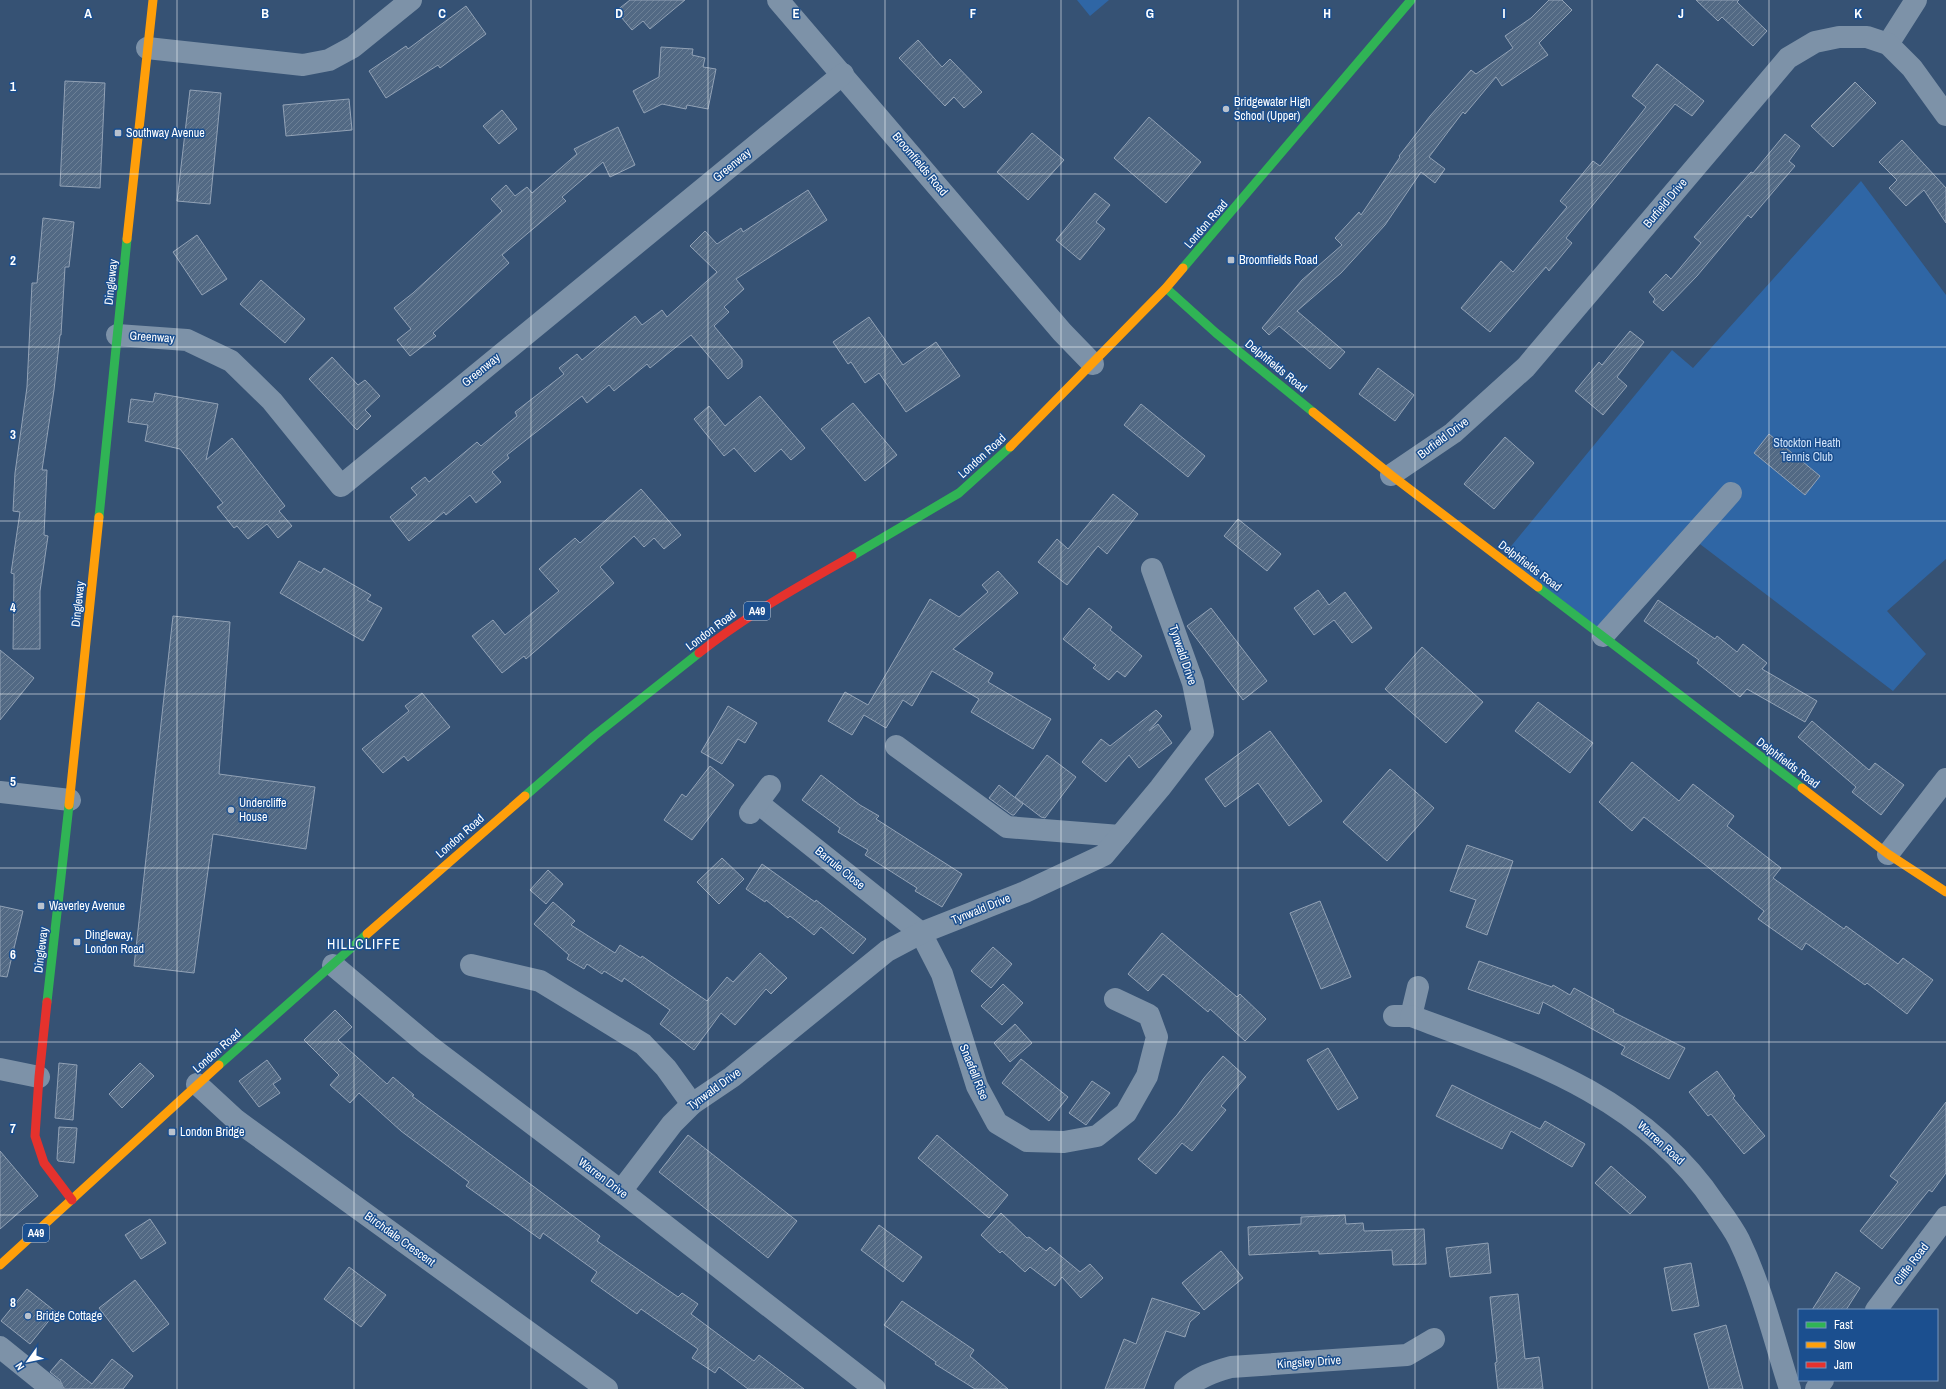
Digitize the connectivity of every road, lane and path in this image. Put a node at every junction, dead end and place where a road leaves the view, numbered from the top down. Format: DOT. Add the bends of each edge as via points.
graph roads {
  1 [pos="153,0"];
  2 [pos="410,0"];
  3 [pos="778,0"];
  4 [pos="1411,0"];
  5 [pos="1916,0"];
  6 [pos="1888,44"];
  7 [pos="147,48"];
  8 [pos="843,74"];
  9 [pos="1946,115"];
  10 [pos="1166,288"];
  11 [pos="117,335"];
  12 [pos="1093,364"];
  13 [pos="1391,475"];
  14 [pos="1731,493"];
  15 [pos="1152,569"];
  16 [pos="1603,636"];
  17 [pos="896,746"];
  18 [pos="1946,779"];
  19 [pos="0,792"];
  20 [pos="70,800"];
  21 [pos="760,801"];
  22 [pos="1120,836"];
  23 [pos="1888,854"];
  24 [pos="1946,892"];
  25 [pos="922,933"];
  26 [pos="332,964"];
  27 [pos="471,965"];
  28 [pos="1418,987"];
  29 [pos="1115,1000"];
  30 [pos="0,1069"];
  31 [pos="39,1076"];
  32 [pos="197,1084"];
  33 [pos="692,1104"];
  34 [pos="621,1191"];
  35 [pos="72,1200"];
  36 [pos="1946,1218"];
  37 [pos="0,1265"];
  38 [pos="1877,1309"];
  39 [pos="1434,1339"];
  40 [pos="0,1347"];
  41 [pos="1822,1381"];
  42 [pos="52,1389"];
  43 [pos="607,1389"];
  44 [pos="875,1389"];
  45 [pos="1185,1389"];
  46 [pos="1790,1389"];
  47 [pos="1816,1389"];
  1 -- 7 [label="main road, Dingleway"];
  2 -- 7 [label="street" via="353,47 329,60 303,65"];
  3 -- 8 [label="street, Broomfields Road"];
  4 -- 10 [label="main road, London Road / A49"];
  5 -- 6 [label="street"];
  6 -- 9 [label="street, Burfield Drive" via="1912,68"];
  6 -- 13 [label="street, Burfield Drive" via="1867,37 1839,37 1815,42 1788,58 1526,366 1453,433"];
  7 -- 11 [label="main road, Dingleway"];
  8 -- 11 [label="street, Greenway" via="341,486 272,401 231,361 187,340"];
  8 -- 12 [label="street, Broomfields Road" via="1062,332"];
  10 -- 12 [label="main road, London Road / A49"];
  10 -- 13 [label="main road, Delphfields Road" via="1216,333"];
  11 -- 20 [label="main road, Dingleway"];
  12 -- 26 [label="main road, London Road / A49" via="1023,435 959,493 727,631 594,736"];
  13 -- 16 [label="main road, Delphfields Road"];
  14 -- 16 [label="street"];
  15 -- 22 [label="street, Tynwald Drive" via="1193,683 1203,732"];
  16 -- 23 [label="main road, Delphfields Road"];
  17 -- 22 [label="street" via="1007,827"];
  18 -- 23 [label="street"];
  19 -- 20 [label="street"];
  20 -- 31 [label="main road, Dingleway"];
  21 -- 25 [label="street, Barrule Close"];
  22 -- 25 [label="street, Tynwald Drive" via="1104,855 1025,892"];
  23 -- 24 [label="main road"];
  25 -- 29 [label="street, Snaefell Rise" via="942,974 977,1086 997,1123 1027,1141 1064,1142 1097,1136 1126,1113 1147,1076 1157,1037 1149,1015"];
  25 -- 33 [label="street, Tynwald Drive" via="887,952 732,1077"];
  26 -- 32 [label="main road, London Road / A49"];
  26 -- 34 [label="street, Warren Drive" via="428,1045"];
  27 -- 33 [label="street" via="540,980 643,1044 666,1068"];
  28 -- 46 [label="street, Warren Road" via="1402,1016 1522,1057 1553,1071 1590,1090 1627,1114 1674,1153 1709,1194 1738,1238 1760,1292"];
  30 -- 31 [label="street"];
  31 -- 35 [label="main road, Dingleway" via="35,1136 44,1163"];
  32 -- 35 [label="main road, London Road / A49"];
  32 -- 43 [label="street, Birchdale Crescent" via="236,1120"];
  33 -- 34 [label="street, Tynwald Drive" via="672,1124"];
  34 -- 44 [label="street, Warren Drive"];
  35 -- 37 [label="main road, London Road / A49"];
  36 -- 38 [label="street, Cliffe Road"];
  39 -- 45 [label="street, Kingsley Drive" via="1407,1355 1231,1367 1202,1377"];
  40 -- 42 [label="street"];
  41 -- 47 [label="street"];
}
